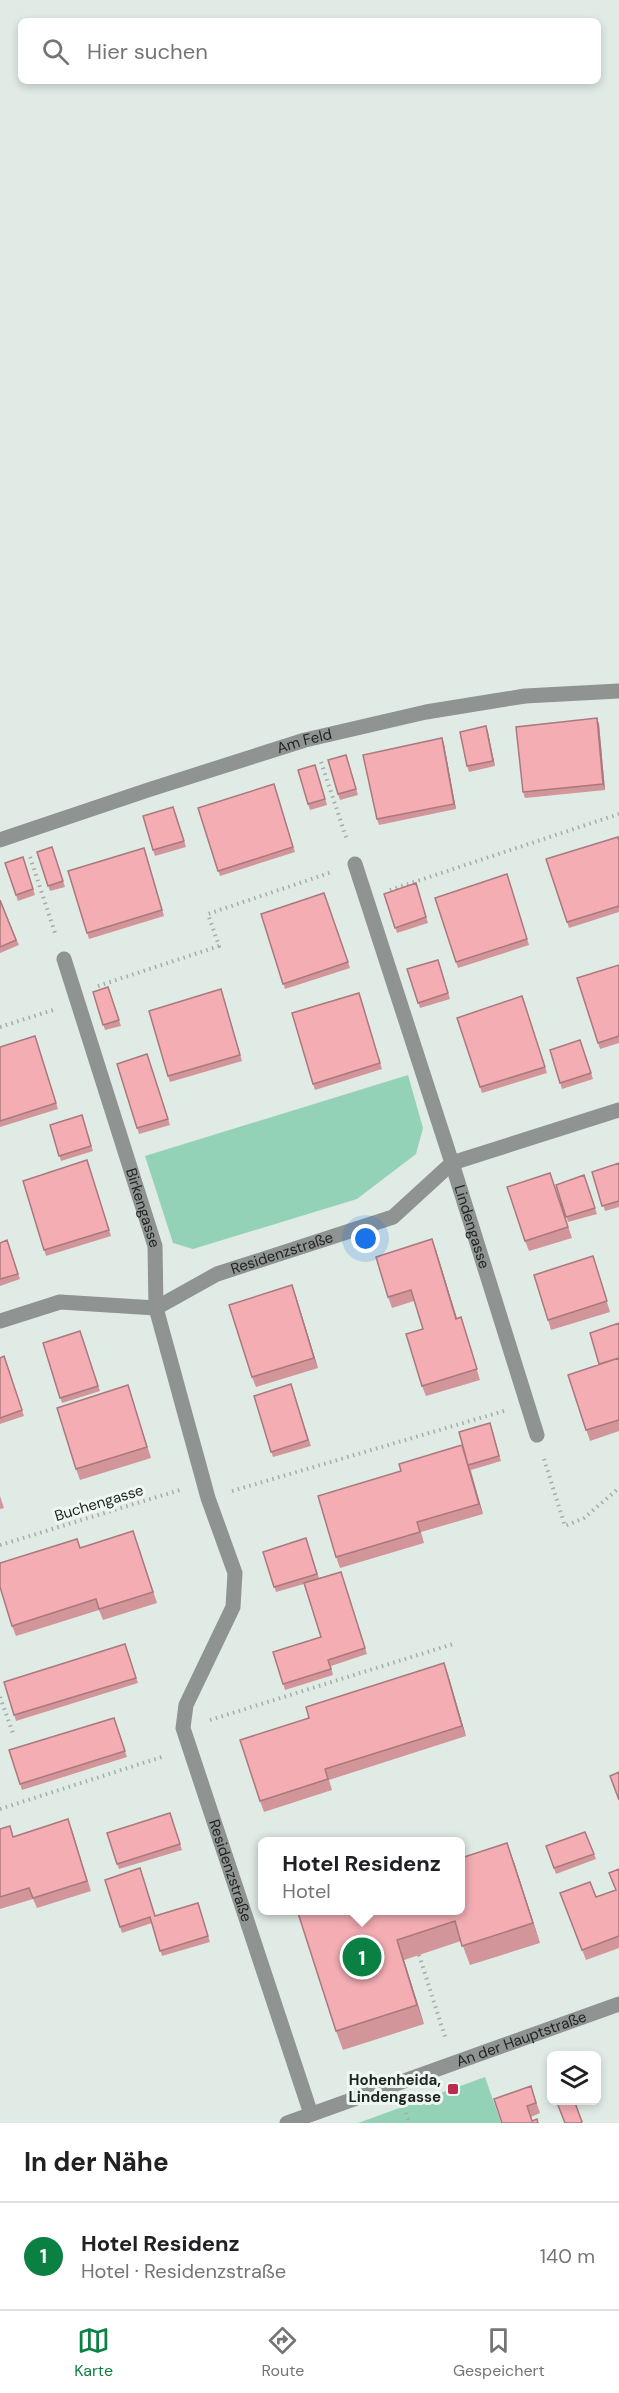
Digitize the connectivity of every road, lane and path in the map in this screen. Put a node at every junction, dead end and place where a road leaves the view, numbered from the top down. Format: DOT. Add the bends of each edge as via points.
graph roads {
  1 [pos="619,691"];
  2 [pos="314,738"];
  3 [pos="619,814"];
  4 [pos="21,831"];
  5 [pos="0,840"];
  6 [pos="355,864"];
  7 [pos="366,898"];
  8 [pos="64,959"];
  9 [pos="76,998"];
  10 [pos="0,1027"];
  11 [pos="619,1110"];
  12 [pos="453,1163"];
  13 [pos="156,1308"];
  14 [pos="0,1321"];
  15 [pos="527,1404"];
  16 [pos="537,1435"];
  17 [pos="619,1488"];
  18 [pos="206,1490"];
  19 [pos="0,1545"];
  20 [pos="453,1644"];
  21 [pos="0,1697"];
  22 [pos="183,1728"];
  23 [pos="14,1736"];
  24 [pos="189,1748"];
  25 [pos="0,1809"];
  26 [pos="419,1955"];
  27 [pos="619,2004"];
  28 [pos="454,2063"];
  29 [pos="311,2114"];
  30 [pos="287,2123"];
  1 -- 2 [label="street, Am Feld" via="492,701"];
  2 -- 4 [label="street, Am Feld"];
  2 -- 6 [label="path"];
  3 -- 7 [label="path"];
  4 -- 5 [label="street, Am Feld"];
  4 -- 8 [label="path"];
  6 -- 7 [label="street, Lindengasse"];
  6 -- 9 [label="path" via="208,914 219,946"];
  7 -- 12 [label="street, Lindengasse"];
  8 -- 9 [label="street, Birkengasse"];
  9 -- 10 [label="path"];
  9 -- 13 [label="street, Birkengasse" via="155,1246"];
  11 -- 12 [label="street, Residenzstraße"];
  12 -- 13 [label="street, Residenzstraße" via="393,1217 218,1274"];
  12 -- 15 [label="street, Lindengasse"];
  13 -- 14 [label="street" via="60,1302"];
  13 -- 18 [label="street, Residenzstraße"];
  15 -- 16 [label="street, Lindengasse"];
  15 -- 18 [label="path"];
  16 -- 17 [label="path" via="564,1526 584,1518"];
  18 -- 19 [label="path, Buchengasse"];
  18 -- 22 [label="street, Residenzstraße" via="235,1573 233,1607 186,1705"];
  20 -- 22 [label="path"];
  21 -- 23 [label="path"];
  22 -- 24 [label="street, Residenzstraße"];
  24 -- 25 [label="path"];
  24 -- 29 [label="street, Residenzstraße"];
  26 -- 28 [label="path"];
  27 -- 28 [label="street, An der Hauptstraße"];
  28 -- 29 [label="street, An der Hauptstraße"];
  29 -- 30 [label="street, An der Hauptstraße"];
}
